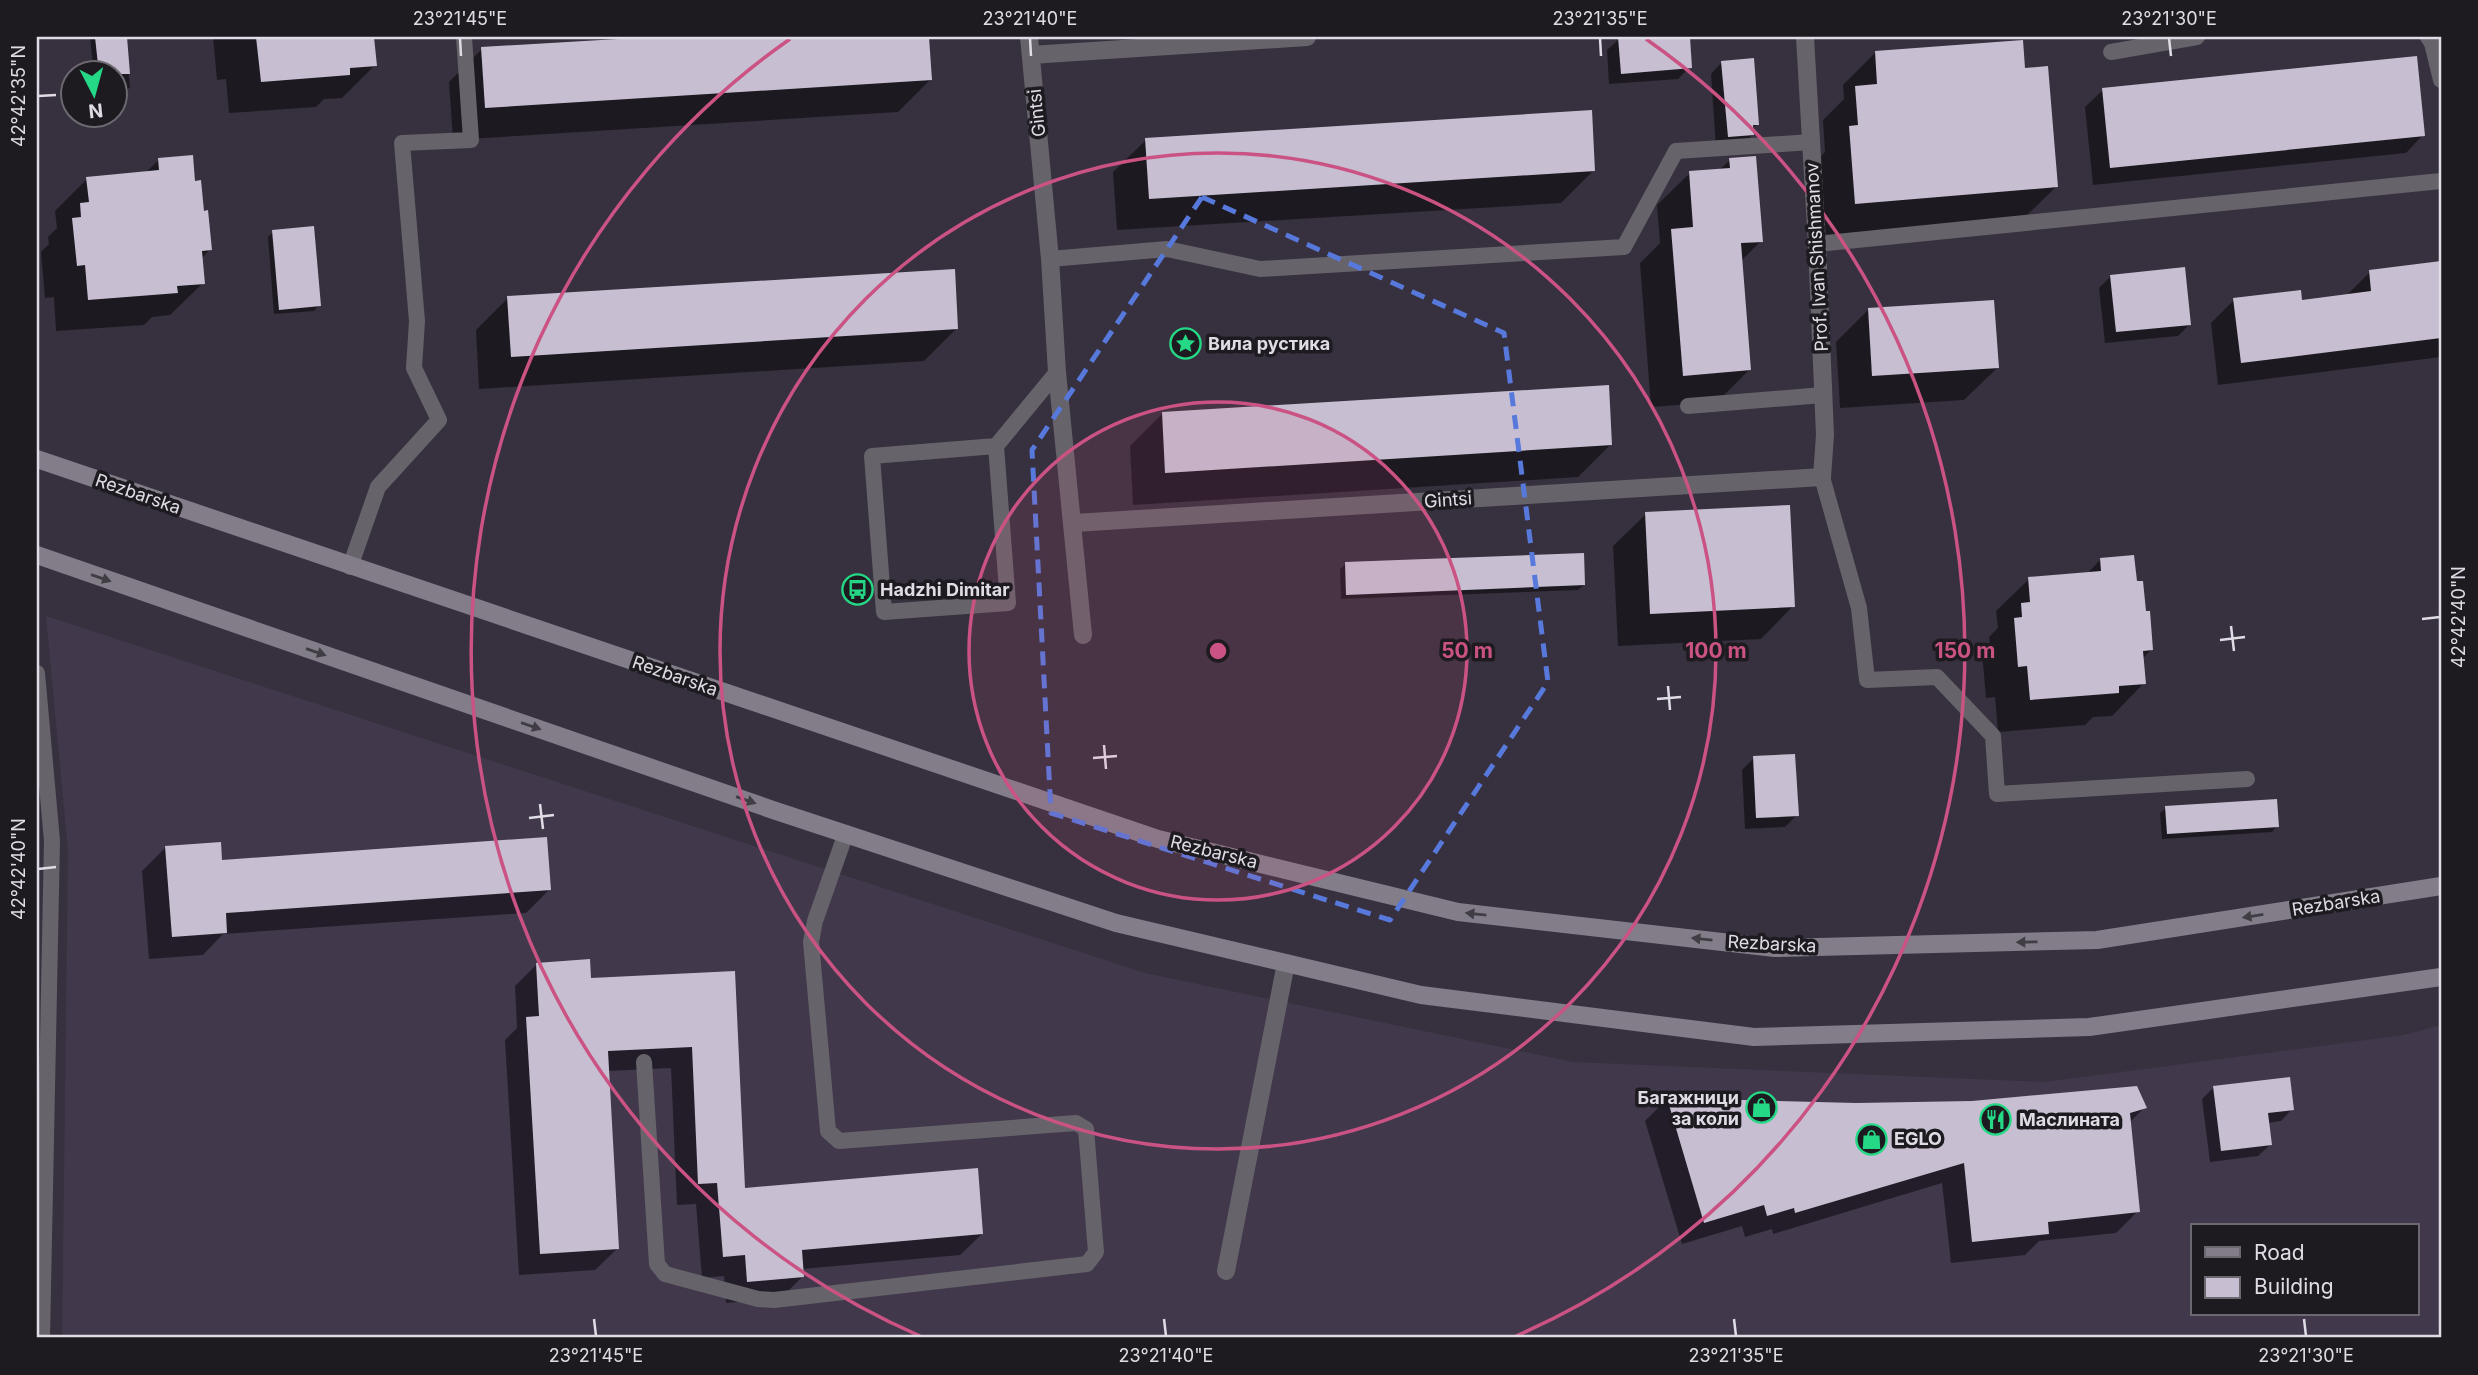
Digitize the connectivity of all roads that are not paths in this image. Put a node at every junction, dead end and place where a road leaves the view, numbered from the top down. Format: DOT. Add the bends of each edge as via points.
graph roads {
  1 [pos="464,37"];
  2 [pos="1307,37"];
  3 [pos="1805,37"];
  4 [pos="2197,37"];
  5 [pos="2428,37"];
  6 [pos="1030,46"];
  7 [pos="2111,52"];
  8 [pos="2441,80"];
  9 [pos="1812,142"];
  10 [pos="2441,181"];
  11 [pos="1817,244"];
  12 [pos="1050,259"];
  13 [pos="1057,372"];
  14 [pos="1823,395"];
  15 [pos="1688,406"];
  16 [pos="996,446"];
  17 [pos="37,460"];
  18 [pos="1822,477"];
  19 [pos="1074,523"];
  20 [pos="37,555"];
  21 [pos="350,567"];
  22 [pos="1083,635"];
  23 [pos="37,673"];
  24 [pos="2247,779"];
  25 [pos="846,833"];
  26 [pos="2441,886"];
  27 [pos="1286,963"];
  28 [pos="2441,977"];
  29 [pos="644,1062"];
  30 [pos="1226,1271"];
  31 [pos="42,1338"];
  1 -- 21 [label="lane" via="471,140 402,143 417,321 414,368 439,420 378,487"];
  2 -- 6 [label="street"];
  3 -- 9 [label="street, Prof. Ivan Shishmanov"];
  4 -- 7 [label="lane"];
  5 -- 8 [label="lane"];
  6 -- 12 [label="street, Gintsi"];
  9 -- 11 [label="street, Prof. Ivan Shishmanov"];
  9 -- 12 [label="lane" via="1676,151 1624,247 1259,270 1167,248"];
  10 -- 11 [label="lane"];
  11 -- 14 [label="street, Prof. Ivan Shishmanov"];
  12 -- 13 [label="street, Gintsi"];
  13 -- 16 [label="lane"];
  13 -- 19 [label="street, Gintsi"];
  14 -- 15 [label="lane"];
  14 -- 18 [label="street, Prof. Ivan Shishmanov"];
  16 -- 16 [label="lane" via="872,456 884,612 1008,603"];
  17 -- 21 [label="street, Rezbarska"];
  18 -- 19 [label="street, Gintsi"];
  18 -- 24 [label="lane" via="1859,608 1867,680 1937,677 1993,736 1997,794"];
  19 -- 22 [label="street, Gintsi"];
  20 -- 25 [label="street, one-way"];
  26 -- 21 [label="street, Rezbarska, one-way" via="2097,940 1775,948 1458,912 1158,839"];
  23 -- 31 [label="lane" via="51,841"];
  25 -- 27 [label="street" via="1116,923"];
  25 -- 29 [label="lane" via="811,942 828,1131 839,1141 1076,1123 1086,1129 1095,1238 1096,1252 1087,1264 775,1300 665,1274 657,1264"];
  27 -- 28 [label="street" via="1421,995 1754,1037 2089,1027"];
  27 -- 30 [label="street"];
}
